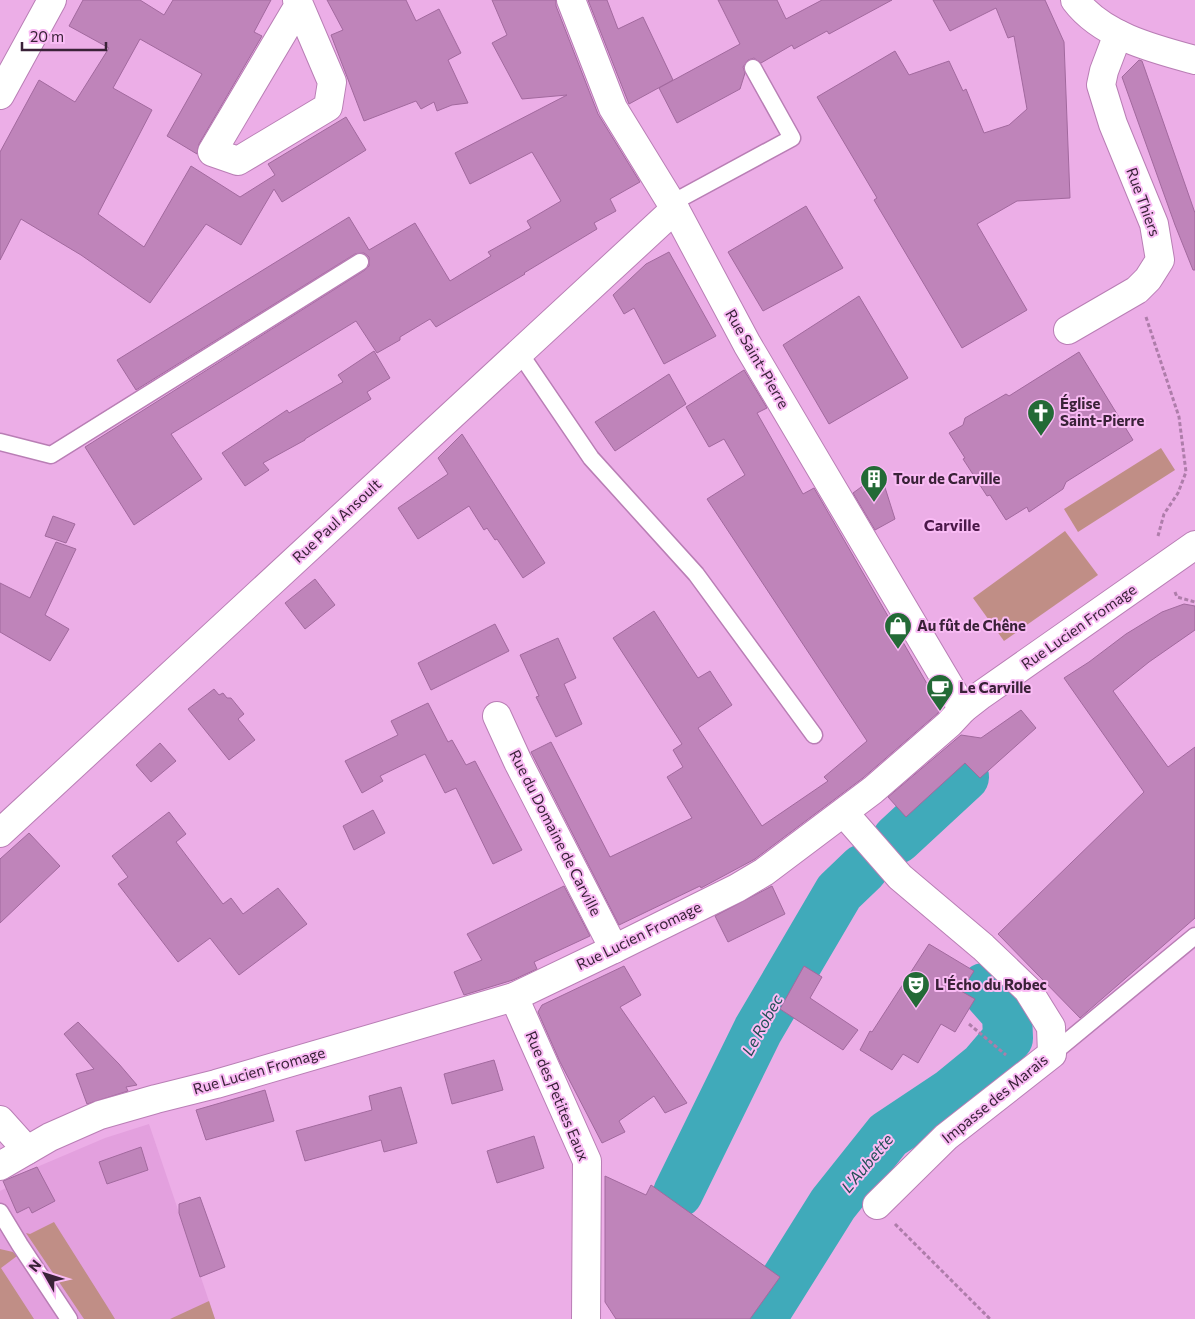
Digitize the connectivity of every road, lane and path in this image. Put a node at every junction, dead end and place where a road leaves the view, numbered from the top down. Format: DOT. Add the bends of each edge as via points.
graph roads {
  1 [pos="52,0"];
  2 [pos="571,0"];
  3 [pos="1075,0"];
  4 [pos="298,2"];
  5 [pos="1118,34"];
  6 [pos="1195,60"];
  7 [pos="753,68"];
  8 [pos="0,95"];
  9 [pos="673,206"];
  10 [pos="360,262"];
  11 [pos="1137,290"];
  12 [pos="1068,330"];
  13 [pos="519,352"];
  14 [pos="0,442"];
  15 [pos="1195,545"];
  16 [pos="1167,566"];
  17 [pos="1195,602"];
  18 [pos="963,709"];
  19 [pos="497,716"];
  20 [pos="814,735"];
  21 [pos="844,812"];
  22 [pos="0,833"];
  23 [pos="1195,936"];
  24 [pos="614,949"];
  25 [pos="514,997"];
  26 [pos="969,1024"];
  27 [pos="1052,1054"];
  28 [pos="1010,1058"];
  29 [pos="0,1120"];
  30 [pos="27,1150"];
  31 [pos="0,1166"];
  32 [pos="877,1205"];
  33 [pos="0,1212"];
  34 [pos="69,1319"];
  35 [pos="586,1319"];
  36 [pos="990,1319"];
  1 -- 8 [label="street"];
  2 -- 9 [label="street, Rue Saint-Pierre" via="613,108"];
  3 -- 5 [label="street" via="1096,20"];
  4 -- 4 [label="street" via="332,82 328,108 238,161 212,152"];
  5 -- 6 [label="street"];
  5 -- 11 [label="street, Rue Thiers" via="1101,85 1113,124 1154,224 1160,260"];
  7 -- 9 [label="lane" via="792,138"];
  9 -- 13 [label="street, Rue Paul Ansoult"];
  9 -- 18 [label="street, Rue Saint-Pierre" via="747,344"];
  10 -- 14 [label="lane" via="50,455"];
  11 -- 12 [label="street, Rue Thiers"];
  11 -- 16 [label="path" via="1179,417 1186,472 1178,494 1164,514 1157,536"];
  13 -- 20 [label="lane" via="591,458 696,574"];
  13 -- 22 [label="street, Rue Paul Ansoult"];
  15 -- 16 [label="street, Rue Lucien Fromage"];
  16 -- 17 [label="path" via="1177,596"];
  16 -- 18 [label="street, Rue Lucien Fromage"];
  18 -- 21 [label="street, Rue Lucien Fromage"];
  19 -- 24 [label="street, Rue du Domaine de Carville"];
  21 -- 24 [label="street, Rue Lucien Fromage" via="764,872"];
  21 -- 27 [label="street, Impasse des Marais" via="900,877 1028,990 1051,1026"];
  23 -- 27 [label="lane"];
  24 -- 25 [label="street, Rue Lucien Fromage"];
  25 -- 30 [label="street, Rue Lucien Fromage" via="100,1115"];
  25 -- 35 [label="street, Rue des Petites Eaux" via="587,1161"];
  26 -- 28 [label="path"];
  27 -- 32 [label="street, Impasse des Marais" via="946,1137"];
  29 -- 30 [label="street"];
  30 -- 31 [label="street, Rue Lucien Fromage"];
  32 -- 36 [label="path"];
  33 -- 34 [label="lane"];
}
